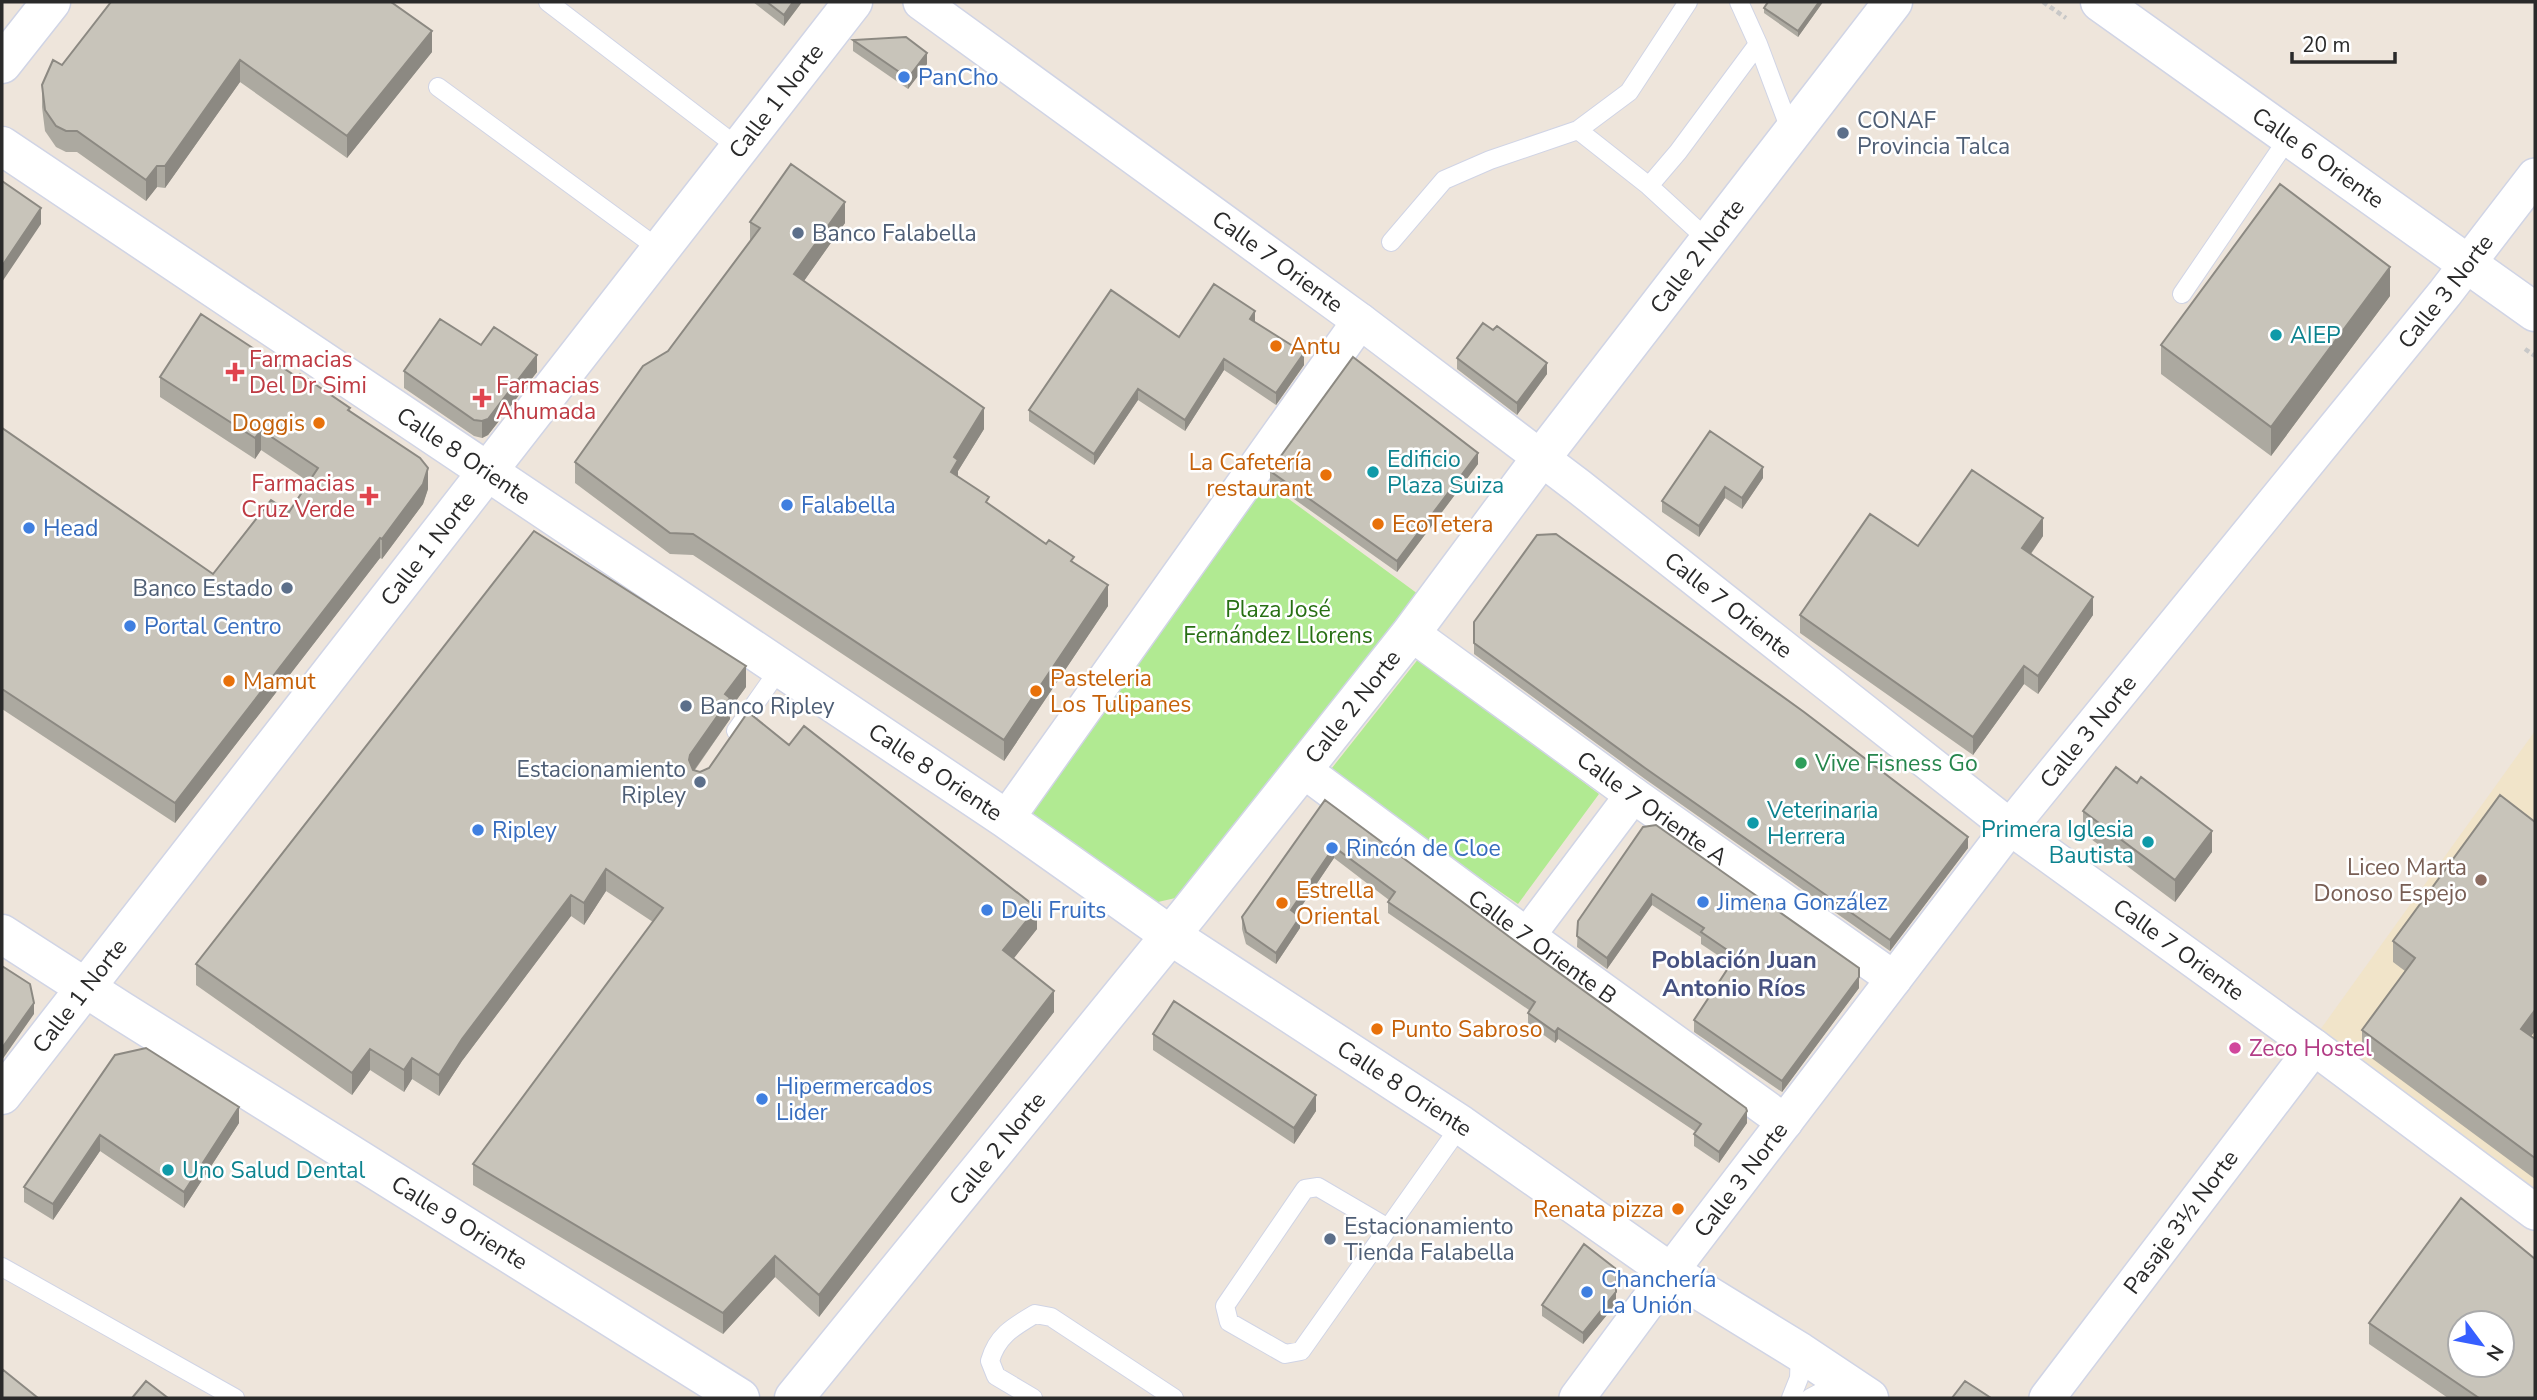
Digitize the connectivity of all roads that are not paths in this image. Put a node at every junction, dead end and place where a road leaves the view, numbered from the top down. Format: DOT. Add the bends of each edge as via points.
graph roads {
  1 [pos="51,2"];
  2 [pos="548,2"];
  3 [pos="853,2"];
  4 [pos="921,2"];
  5 [pos="1688,2"];
  6 [pos="1739,2"];
  7 [pos="1893,2"];
  8 [pos="2100,2"];
  9 [pos="1758,44"];
  10 [pos="2,64"];
  11 [pos="438,87"];
  12 [pos="1578,130"];
  13 [pos="1791,132"];
  14 [pos="2289,137"];
  15 [pos="2,146"];
  16 [pos="739,148"];
  17 [pos="2535,176"];
  18 [pos="1649,186"];
  19 [pos="1708,240"];
  20 [pos="1391,242"];
  21 [pos="659,249"];
  22 [pos="2468,264"];
  23 [pos="2182,294"];
  24 [pos="2535,312"];
  25 [pos="1360,321"];
  26 [pos="1541,458"];
  27 [pos="486,471"];
  28 [pos="1411,632"];
  29 [pos="780,668"];
  30 [pos="728,743"];
  31 [pos="1302,769"];
  32 [pos="1633,794"];
  33 [pos="1006,819"];
  34 [pos="2010,827"];
  35 [pos="2,934"];
  36 [pos="1170,935"];
  37 [pos="1527,936"];
  38 [pos="1894,979"];
  39 [pos="86,988"];
  40 [pos="2314,1047"];
  41 [pos="2,1095"];
  42 [pos="1785,1122"];
  43 [pos="1461,1125"];
  44 [pos="2535,1212"];
  45 [pos="1388,1228"];
  46 [pos="2,1267"];
  47 [pos="1670,1272"];
  48 [pos="1800,1352"];
  49 [pos="1858,1391"];
  50 [pos="234,1398"];
  51 [pos="740,1398"];
  52 [pos="794,1398"];
  53 [pos="1033,1398"];
  54 [pos="1174,1398"];
  55 [pos="1577,1398"];
  56 [pos="1791,1398"];
  57 [pos="1810,1398"];
  58 [pos="2047,1398"];
  1 -- 10 [label="street"];
  2 -- 16 [label="lane"];
  3 -- 16 [label="street, Calle 1 Norte"];
  4 -- 25 [label="street, Calle 7 Oriente"];
  5 -- 12 [label="lane" via="1629,92"];
  6 -- 9 [label="lane"];
  7 -- 13 [label="street, Calle 2 Norte"];
  8 -- 14 [label="street, Calle 6 Oriente"];
  9 -- 13 [label="lane"];
  9 -- 18 [label="lane"];
  11 -- 21 [label="lane"];
  12 -- 18 [label="lane"];
  12 -- 20 [label="lane" via="1444,180"];
  13 -- 19 [label="street, Calle 2 Norte"];
  14 -- 22 [label="street, Calle 6 Oriente"];
  14 -- 23 [label="lane"];
  15 -- 27 [label="street, Calle 8 Oriente"];
  16 -- 21 [label="street, Calle 1 Norte"];
  17 -- 22 [label="street, Calle 3 Norte"];
  18 -- 19 [label="lane"];
  19 -- 26 [label="street, Calle 2 Norte"];
  21 -- 27 [label="street, Calle 1 Norte"];
  22 -- 24 [label="street, Calle 6 Oriente"];
  22 -- 34 [label="street, Calle 3 Norte"];
  25 -- 26 [label="street, Calle 7 Oriente"];
  25 -- 33 [label="street"];
  26 -- 28 [label="street, Calle 2 Norte"];
  26 -- 34 [label="street, Calle 7 Oriente"];
  27 -- 29 [label="street, Calle 8 Oriente"];
  27 -- 39 [label="street, Calle 1 Norte"];
  28 -- 31 [label="street, Calle 2 Norte"];
  28 -- 32 [label="street, Calle 7 Oriente A"];
  29 -- 30 [label="lane"];
  29 -- 33 [label="street, Calle 8 Oriente"];
  31 -- 36 [label="street, Calle 2 Norte"];
  31 -- 37 [label="street, Calle 7 Oriente B"];
  32 -- 37 [label="street"];
  32 -- 38 [label="street, Calle 7 Oriente A"];
  33 -- 36 [label="street, Calle 8 Oriente"];
  34 -- 38 [label="street, Calle 3 Norte"];
  34 -- 40 [label="street, Calle 7 Oriente"];
  35 -- 39 [label="street, Calle 9 Oriente"];
  36 -- 43 [label="street, Calle 8 Oriente"];
  36 -- 52 [label="street, Calle 2 Norte"];
  37 -- 42 [label="street, Calle 7 Oriente B"];
  38 -- 42 [label="street, Calle 3 Norte"];
  39 -- 41 [label="street, Calle 1 Norte"];
  39 -- 51 [label="street, Calle 9 Oriente"];
  40 -- 44 [label="street, Calle 7 Oriente"];
  40 -- 58 [label="street, Pasaje 3½ Norte"];
  42 -- 47 [label="street, Calle 3 Norte"];
  43 -- 45 [label="lane"];
  43 -- 47 [label="street, Calle 8 Oriente"];
  45 -- 45 [label="lane" via="1301,1351 1285,1354 1228,1322 1224,1306 1305,1189 1318,1187"];
  46 -- 50 [label="lane"];
  47 -- 48 [label="street, Calle 8 Oriente"];
  47 -- 55 [label="street, Calle 3 Norte"];
  48 -- 49 [label="street, Calle 8 Oriente"];
  48 -- 56 [label="lane" via="1799,1378"];
  49 -- 57 [label="lane" via="1827,1389"];
  53 -- 54 [label="lane" via="996,1376 990,1361 1004,1334 1035,1314 1051,1317"];
}
